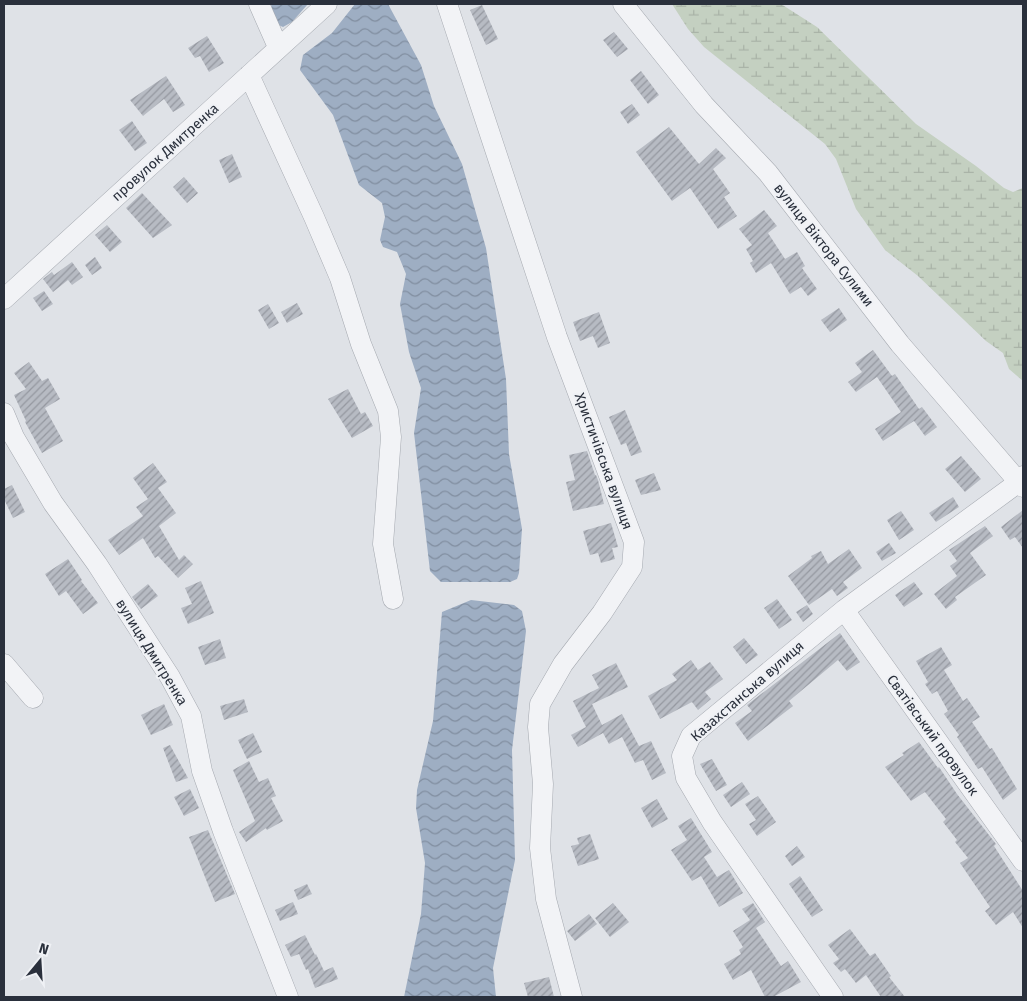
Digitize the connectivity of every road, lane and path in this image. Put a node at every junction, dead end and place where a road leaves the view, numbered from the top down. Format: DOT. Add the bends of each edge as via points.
graph roads {
  1 [pos="259,4"];
  2 [pos="326,4"];
  3 [pos="447,4"];
  4 [pos="623,4"];
  5 [pos="278,47"];
  6 [pos="249,75"];
  7 [pos="4,299"];
  8 [pos="4,413"];
  9 [pos="1022,482"];
  10 [pos="393,599"];
  11 [pos="844,610"];
  12 [pos="4,664"];
  13 [pos="33,698"];
  14 [pos="1023,860"];
  15 [pos="288,997"];
  16 [pos="572,997"];
  17 [pos="833,997"];
  1 -- 5 [label="street"];
  2 -- 5 [label="street, провулок Дмитренка"];
  3 -- 16 [label="street, Христичівська вулиця" via="554,327 634,542 632,567 563,664 540,704 538,727 543,784 540,848 545,891"];
  4 -- 9 [label="street, вулиця Віктора Сулими" via="704,105 768,173 900,344"];
  5 -- 6 [label="street, провулок Дмитренка"];
  6 -- 7 [label="street, провулок Дмитренка"];
  6 -- 10 [label="street" via="340,278 360,344 388,410 391,437 383,544"];
  8 -- 15 [label="street, вулиця Дмитренка" via="14,437 54,503 118,596 191,716 202,771"];
  9 -- 11 [label="street, Казахстанська вулиця"];
  11 -- 14 [label="street, Сватівський провулок"];
  11 -- 17 [label="street, Казахстанська вулиця" via="691,736 682,756 686,778 712,822"];
  12 -- 13 [label="street"];
}
